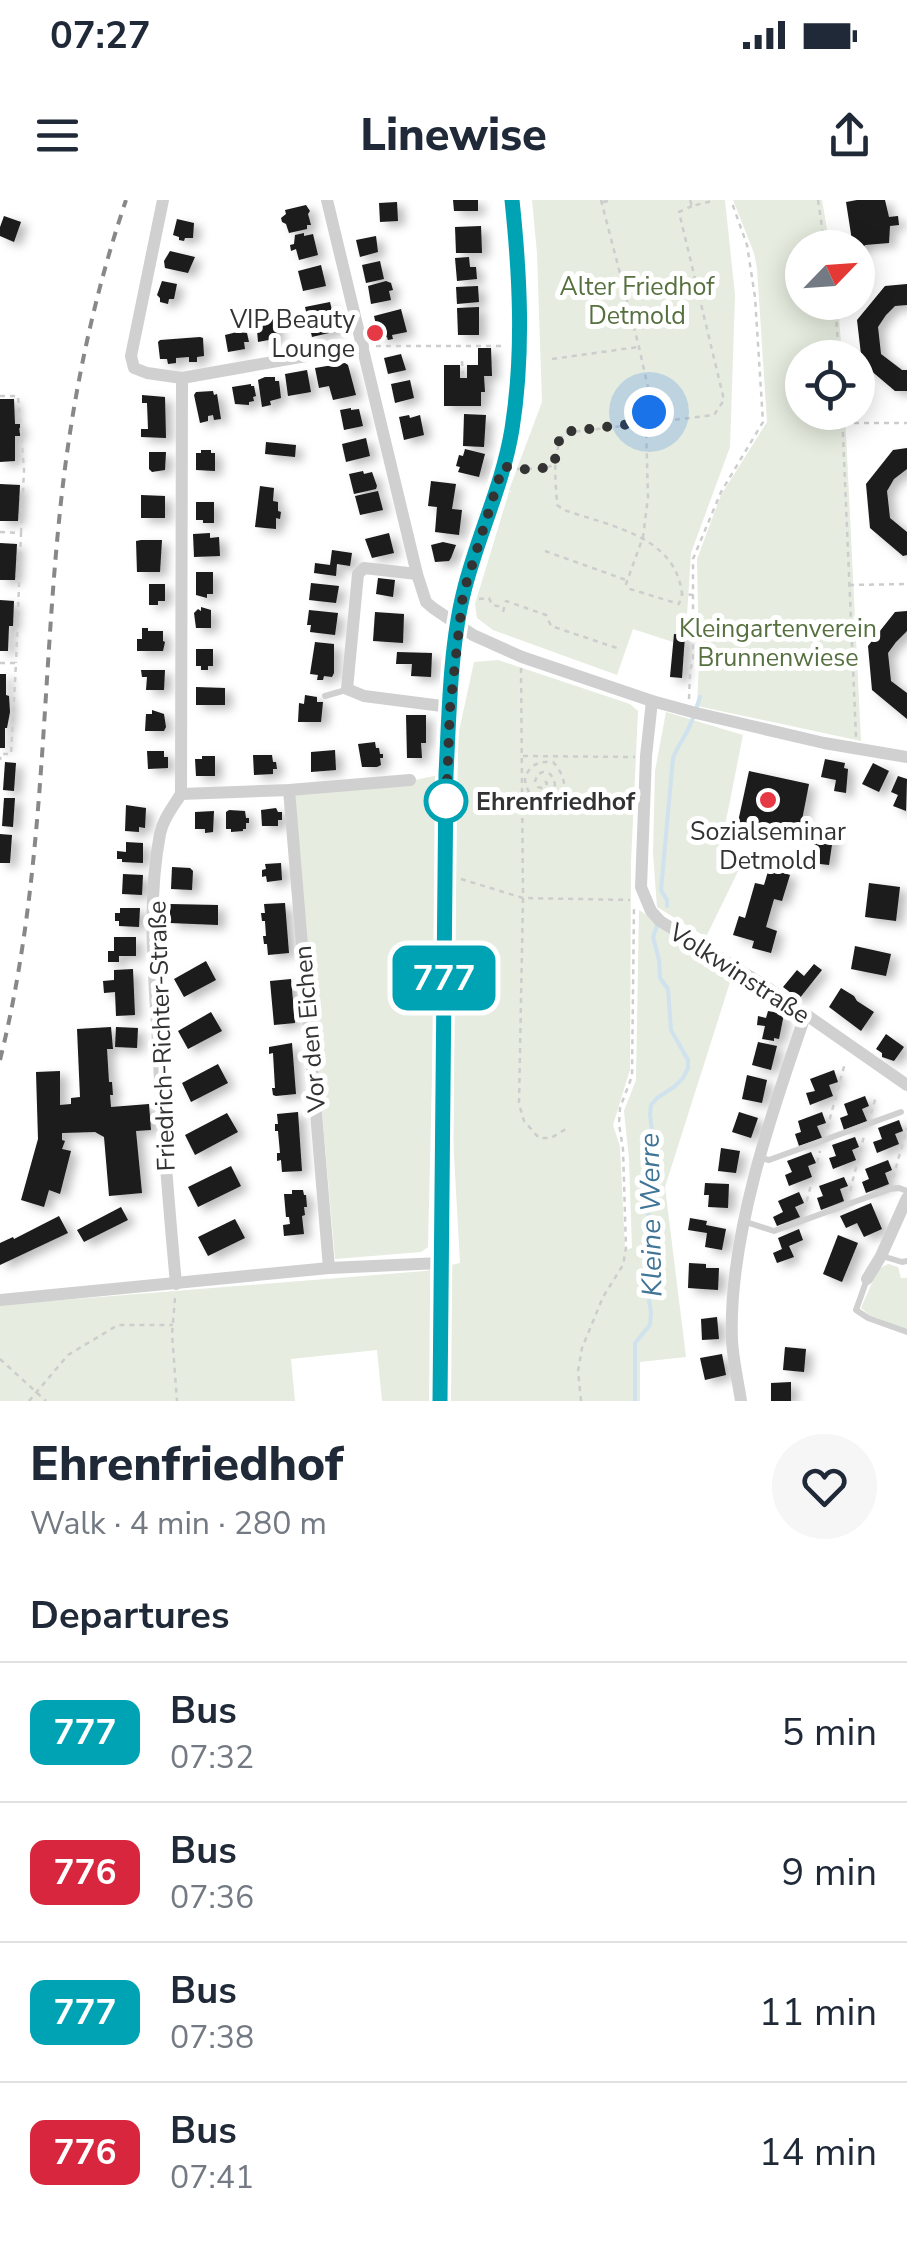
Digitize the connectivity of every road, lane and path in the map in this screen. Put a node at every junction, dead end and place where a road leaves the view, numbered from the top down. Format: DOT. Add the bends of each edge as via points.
graph roads {
  1 [pos="163,200"];
  2 [pos="327,200"];
  3 [pos="512,200"];
  4 [pos="612,200"];
  5 [pos="690,200"];
  6 [pos="730,200"];
  7 [pos="818,200"];
  8 [pos="601,201"];
  9 [pos="712,201"];
  10 [pos="692,206"];
  11 [pos="822,230"];
  12 [pos="363,346"];
  13 [pos="496,346"];
  14 [pos="639,346"];
  15 [pos="552,359"];
  16 [pos="462,361"];
  17 [pos="182,378"];
  18 [pos="463,378"];
  19 [pos="0,396"];
  20 [pos="647,422"];
  21 [pos="875,423"];
  22 [pos="907,423"];
  23 [pos="842,430"];
  24 [pos="554,465"];
  25 [pos="503,466"];
  26 [pos="0,532"];
  27 [pos="21,533"];
  28 [pos="643,538"];
  29 [pos="545,552"];
  30 [pos="417,574"];
  31 [pos="627,580"];
  32 [pos="907,584"];
  33 [pos="848,585"];
  34 [pos="463,594"];
  35 [pos="682,594"];
  36 [pos="692,595"];
  37 [pos="458,624"];
  38 [pos="9,627"];
  39 [pos="17,627"];
  40 [pos="620,649"];
  41 [pos="522,657"];
  42 [pos="0,662"];
  43 [pos="16,663"];
  44 [pos="348,689"];
  45 [pos="324,696"];
  46 [pos="652,701"];
  47 [pos="450,708"];
  48 [pos="693,712"];
  49 [pos="856,748"];
  50 [pos="522,756"];
  51 [pos="907,757"];
  52 [pos="544,759"];
  53 [pos="0,760"];
  54 [pos="643,764"];
  55 [pos="553,778"];
  56 [pos="410,780"];
  57 [pos="524,780"];
  58 [pos="289,790"];
  59 [pos="173,799"];
  60 [pos="522,810"];
  61 [pos="445,876"];
  62 [pos="523,898"];
  63 [pos="804,1016"];
  64 [pos="845,1063"];
  65 [pos="907,1085"];
  66 [pos="901,1112"];
  67 [pos="568,1127"];
  68 [pos="907,1128"];
  69 [pos="824,1137"];
  70 [pos="759,1158"];
  71 [pos="856,1164"];
  72 [pos="890,1189"];
  73 [pos="907,1190"];
  74 [pos="849,1195"];
  75 [pos="907,1198"];
  76 [pos="803,1214"];
  77 [pos="745,1222"];
  78 [pos="881,1256"];
  79 [pos="907,1261"];
  80 [pos="441,1264"];
  81 [pos="329,1268"];
  82 [pos="867,1279"];
  83 [pos="176,1284"];
  84 [pos="0,1300"];
  85 [pos="173,1325"];
  86 [pos="907,1332"];
  87 [pos="1,1360"];
  88 [pos="35,1393"];
  89 [pos="28,1401"];
  90 [pos="46,1401"];
  91 [pos="178,1401"];
  92 [pos="440,1401"];
  93 [pos="580,1401"];
  94 [pos="741,1401"];
  1 -- 17 [label="street" via="131,356 134,368 147,374"];
  2 -- 12 [label="street"];
  3 -- 25 [label="street" via="520,346"];
  4 -- 8 [label="path"];
  5 -- 10 [label="path"];
  6 -- 36 [label="path" via="748,245 762,422 693,558"];
  7 -- 11 [label="path"];
  8 -- 14 [label="path"];
  9 -- 10 [label="path"];
  10 -- 20 [label="path" via="679,212 724,400 714,415"];
  12 -- 13 [label="path"];
  12 -- 17 [label="street"];
  12 -- 30 [label="street"];
  14 -- 15 [label="path"];
  14 -- 20 [label="path" via="651,401"];
  16 -- 18 [label="path"];
  17 -- 59 [label="street"];
  19 -- 27 [label="path" via="18,396 22,422"];
  20 -- 24 [label="path" via="564,432"];
  20 -- 28 [label="path"];
  21 -- 22 [label="path"];
  23 -- 33 [label="path"];
  24 -- 25 [label="path"];
  24 -- 28 [label="path" via="564,510"];
  25 -- 34 [label="street"];
  26 -- 27 [label="path"];
  27 -- 39 [label="path"];
  28 -- 31 [label="path"];
  28 -- 35 [label="path" via="672,564"];
  29 -- 31 [label="path"];
  30 -- 37 [label="street" via="426,602"];
  30 -- 44 [label="street" via="364,568 358,574"];
  31 -- 35 [label="path" via="630,590 679,604"];
  32 -- 33 [label="path"];
  33 -- 49 [label="path"];
  34 -- 37 [label="street"];
  34 -- 40 [label="path" via="490,598 503,610 506,600 546,616 552,626"];
  35 -- 36 [label="path"];
  36 -- 48 [label="path"];
  37 -- 41 [label="street"];
  37 -- 47 [label="street"];
  38 -- 39 [label="path"];
  39 -- 43 [label="path"];
  41 -- 46 [label="street"];
  41 -- 50 [label="path"];
  42 -- 43 [label="path"];
  43 -- 53 [label="path" via="11,754"];
  44 -- 45 [label="lane"];
  44 -- 47 [label="street"];
  46 -- 48 [label="street"];
  46 -- 54 [label="street, Volkwinstraße"];
  47 -- 61 [label="street"];
  48 -- 49 [label="street"];
  49 -- 51 [label="street"];
  50 -- 52 [label="path"];
  50 -- 57 [label="path"];
  52 -- 54 [label="path"];
  52 -- 57 [label="path"];
  52 -- 60 [label="path" via="560,770 564,794 543,812"];
  54 -- 63 [label="street, Volkwinstraße" via="641,886 651,912"];
  55 -- 55 [label="path" via="538,774 538,787 546,786"];
  55 -- 57 [label="path" via="555,790 543,800"];
  56 -- 58 [label="street"];
  57 -- 60 [label="path"];
  58 -- 59 [label="street"];
  58 -- 81 [label="street, Vor den Eichen"];
  59 -- 83 [label="street, Friedrich-Richter-Straße" via="160,834 153,964"];
  60 -- 62 [label="path"];
  61 -- 62 [label="path"];
  61 -- 80 [label="street"];
  62 -- 67 [label="path" via="519,1104 539,1138"];
  62 -- 93 [label="path" via="634,900 632,1076 619,1124 626,1248 582,1348"];
  63 -- 65 [label="street, Volkwinstraße"];
  63 -- 70 [label="street"];
  64 -- 69 [label="path"];
  66 -- 69 [label="lane"];
  68 -- 72 [label="path"];
  69 -- 70 [label="lane"];
  69 -- 76 [label="path"];
  70 -- 77 [label="street"];
  71 -- 74 [label="path"];
  72 -- 73 [label="lane"];
  72 -- 77 [label="lane" via="774,1231"];
  75 -- 78 [label="street"];
  77 -- 94 [label="street" via="732,1340"];
  78 -- 79 [label="lane"];
  78 -- 82 [label="street"];
  80 -- 81 [label="street"];
  80 -- 92 [label="street"];
  81 -- 83 [label="street"];
  82 -- 86 [label="lane" via="856,1310"];
  83 -- 84 [label="street"];
  83 -- 85 [label="path"];
  85 -- 88 [label="path" via="118,1325 68,1356"];
  85 -- 91 [label="path"];
  87 -- 88 [label="path"];
  88 -- 89 [label="path"];
  88 -- 90 [label="path"];
}
